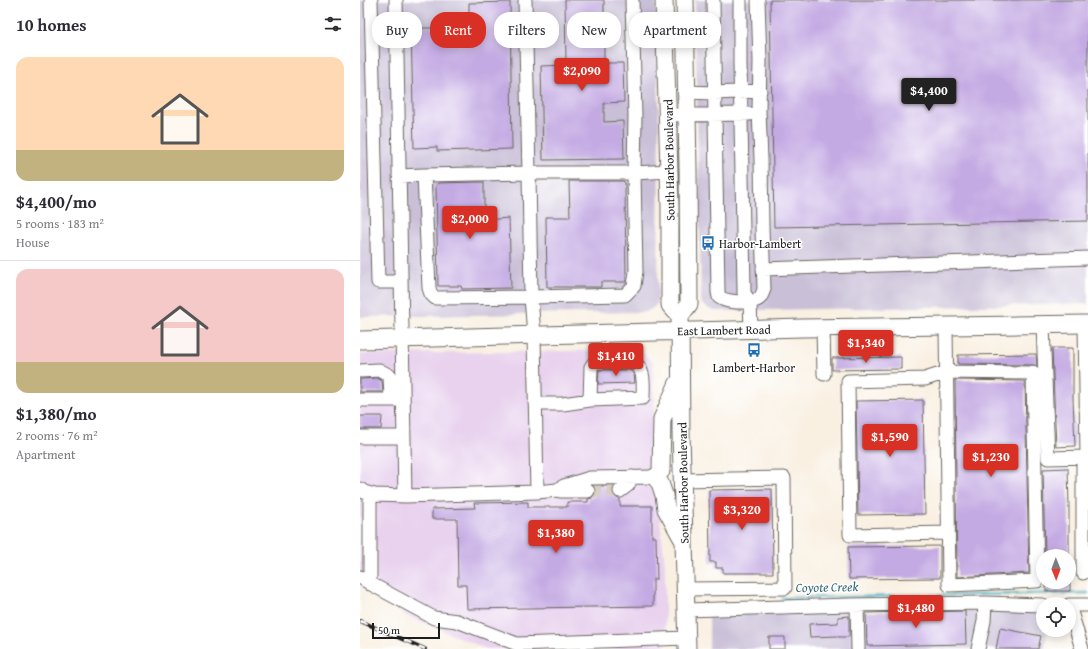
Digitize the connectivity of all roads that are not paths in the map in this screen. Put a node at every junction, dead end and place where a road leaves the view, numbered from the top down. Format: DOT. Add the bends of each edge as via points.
graph roads {
  1 [pos="371,0"];
  2 [pos="396,0"];
  3 [pos="525,0"];
  4 [pos="632,0"];
  5 [pos="664,0"];
  6 [pos="685,0"];
  7 [pos="712,0"];
  8 [pos="740,0"];
  9 [pos="758,0"];
  10 [pos="760,91"];
  11 [pos="686,92"];
  12 [pos="714,92"];
  13 [pos="740,92"];
  14 [pos="741,114"];
  15 [pos="760,114"];
  16 [pos="668,115"];
  17 [pos="687,115"];
  18 [pos="715,115"];
  19 [pos="669,171"];
  20 [pos="634,172"];
  21 [pos="529,173"];
  22 [pos="424,175"];
  23 [pos="399,176"];
  24 [pos="1088,258"];
  25 [pos="763,269"];
  26 [pos="401,282"];
  27 [pos="531,297"];
  28 [pos="750,302"];
  29 [pos="680,324"];
  30 [pos="1087,324"];
  31 [pos="1043,325"];
  32 [pos="946,326"];
  33 [pos="823,328"];
  34 [pos="751,329"];
  35 [pos="534,334"];
  36 [pos="402,339"];
  37 [pos="360,340"];
  38 [pos="1087,358"];
  39 [pos="360,371"];
  40 [pos="947,372"];
  41 [pos="824,374"];
  42 [pos="681,377"];
  43 [pos="360,400"];
  44 [pos="397,400"];
  45 [pos="590,400"];
  46 [pos="536,404"];
  47 [pos="360,437"];
  48 [pos="404,437"];
  49 [pos="1086,461"];
  50 [pos="658,474"];
  51 [pos="632,477"];
  52 [pos="683,480"];
  53 [pos="557,490"];
  54 [pos="588,491"];
  55 [pos="620,491"];
  56 [pos="365,492"];
  57 [pos="537,492"];
  58 [pos="406,496"];
  59 [pos="948,534"];
  60 [pos="684,540"];
  61 [pos="1085,548"];
  62 [pos="1083,573"];
  63 [pos="365,580"];
  64 [pos="685,589"];
  65 [pos="985,603"];
  66 [pos="857,605"];
  67 [pos="1036,605"];
  68 [pos="1076,605"];
  69 [pos="1088,605"];
  70 [pos="686,610"];
  71 [pos="1076,629"];
  72 [pos="687,643"];
  73 [pos="858,649"];
  74 [pos="978,649"];
  75 [pos="1082,649"];
  1 -- 26 [label="lane" via="378,282"];
  2 -- 23 [label="lane"];
  3 -- 21 [label="lane"];
  4 -- 20 [label="lane"];
  5 -- 16 [label="main road, South Harbor Boulevard"];
  6 -- 11 [label="main road, South Harbor Boulevard"];
  7 -- 12 [label="lane"];
  8 -- 13 [label="lane"];
  9 -- 10 [label="lane"];
  10 -- 13 [label="lane"];
  10 -- 15 [label="lane"];
  11 -- 12 [label="lane"];
  11 -- 17 [label="main road, South Harbor Boulevard"];
  12 -- 13 [label="lane"];
  12 -- 18 [label="lane"];
  13 -- 14 [label="lane"];
  14 -- 15 [label="lane"];
  14 -- 18 [label="lane"];
  14 -- 28 [label="lane" via="744,293"];
  15 -- 25 [label="lane"];
  16 -- 17 [label="lane"];
  16 -- 19 [label="main road, South Harbor Boulevard"];
  17 -- 18 [label="lane"];
  17 -- 29 [label="main road, South Harbor Boulevard" via="688,304"];
  18 -- 28 [label="lane" via="718,292 723,300"];
  19 -- 20 [label="lane"];
  19 -- 29 [label="main road, South Harbor Boulevard" via="670,305"];
  20 -- 21 [label="lane"];
  20 -- 27 [label="lane" via="634,286 625,295"];
  21 -- 22 [label="lane"];
  21 -- 27 [label="lane"];
  22 -- 23 [label="lane"];
  22 -- 27 [label="lane" via="431,294 435,298"];
  23 -- 26 [label="lane"];
  24 -- 25 [label="lane"];
  25 -- 28 [label="lane" via="762,295 758,300"];
  26 -- 36 [label="lane"];
  27 -- 35 [label="lane"];
  28 -- 34 [label="lane"];
  29 -- 34 [label="main road, East Lambert Road"];
  29 -- 35 [label="main road, East Lambert Road"];
  29 -- 42 [label="main road, South Harbor Boulevard"];
  30 -- 31 [label="main road, East Lambert Road"];
  30 -- 38 [label="lane"];
  31 -- 32 [label="main road, East Lambert Road"];
  31 -- 49 [label="lane" via="1048,458"];
  32 -- 33 [label="main road, East Lambert Road"];
  32 -- 40 [label="lane"];
  33 -- 34 [label="main road, East Lambert Road"];
  33 -- 41 [label="lane"];
  35 -- 36 [label="main road, East Lambert Road"];
  35 -- 46 [label="lane"];
  36 -- 37 [label="main road, East Lambert Road"];
  36 -- 44 [label="lane"];
  38 -- 49 [label="lane"];
  39 -- 44 [label="lane" via="379,370 390,376"];
  40 -- 59 [label="lane"];
  40 -- 59 [label="lane" via="925,379 848,381 850,535"];
  40 -- 59 [label="lane" via="1033,372 1037,581 949,585"];
  42 -- 50 [label="main road" via="662,419"];
  42 -- 52 [label="main road, South Harbor Boulevard"];
  43 -- 44 [label="lane"];
  44 -- 48 [label="lane"];
  45 -- 45 [label="lane" via="643,398 641,370 632,362 594,363 591,367"];
  45 -- 46 [label="lane"];
  46 -- 57 [label="lane"];
  47 -- 48 [label="lane"];
  48 -- 58 [label="lane"];
  49 -- 61 [label="lane"];
  50 -- 51 [label="lane"];
  50 -- 60 [label="main road" via="666,509"];
  51 -- 53 [label="lane" via="590,478"];
  51 -- 55 [label="lane" via="628,485"];
  52 -- 60 [label="main road, South Harbor Boulevard"];
  52 -- 64 [label="lane" via="784,478 785,588"];
  53 -- 54 [label="lane"];
  53 -- 57 [label="lane"];
  56 -- 58 [label="lane" via="375,495"];
  56 -- 63 [label="lane"];
  57 -- 58 [label="lane"];
  60 -- 64 [label="main road, South Harbor Boulevard"];
  61 -- 62 [label="lane"];
  63 -- 72 [label="lane" via="434,618 456,621 517,644"];
  64 -- 70 [label="main road, South Harbor Boulevard"];
  65 -- 66 [label="lane"];
  65 -- 67 [label="lane"];
  65 -- 74 [label="lane"];
  66 -- 70 [label="lane"];
  66 -- 73 [label="lane"];
  68 -- 69 [label="lane"];
  70 -- 72 [label="main road, South Harbor Boulevard"];
  71 -- 75 [label="lane"];
}
